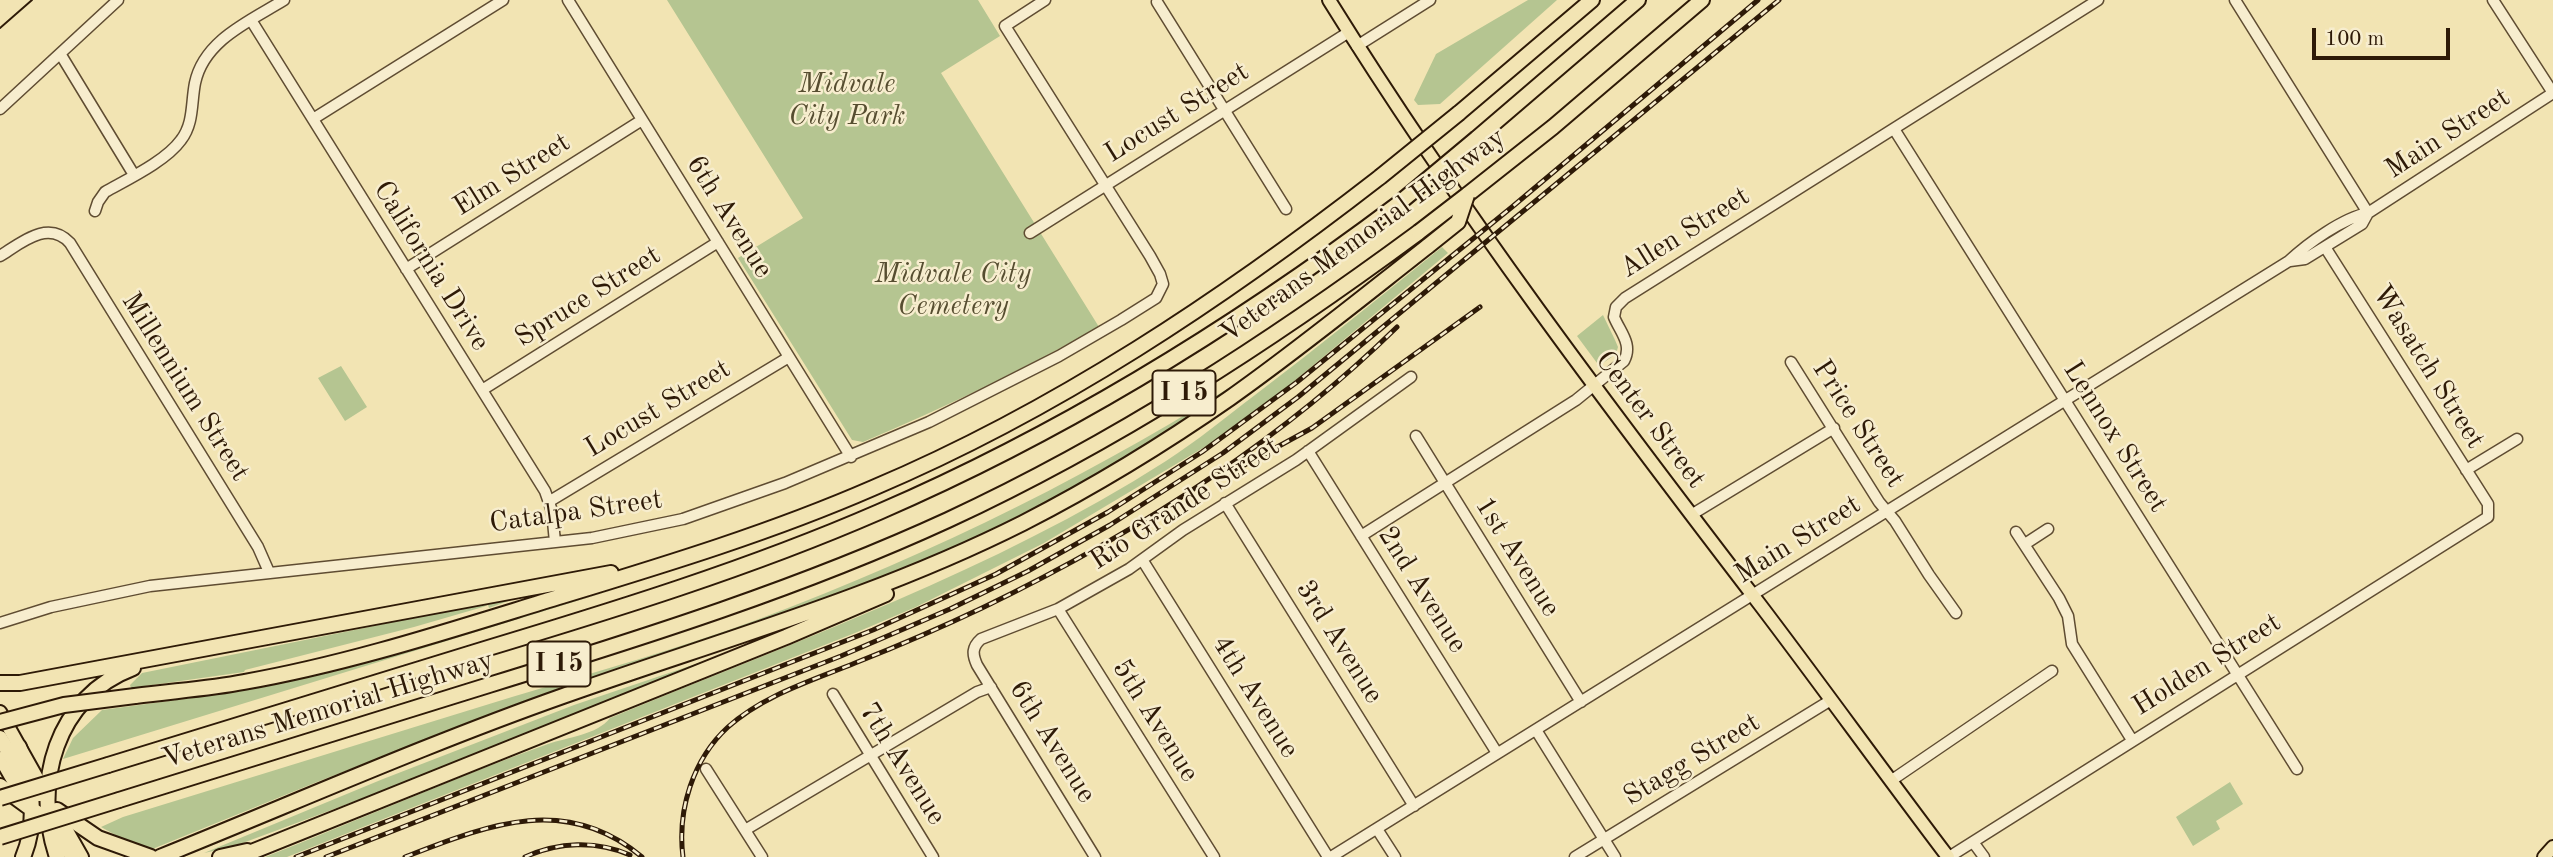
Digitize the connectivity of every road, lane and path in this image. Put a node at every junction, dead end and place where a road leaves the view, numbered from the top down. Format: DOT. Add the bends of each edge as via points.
graph roads {
  1 [pos="118,0"];
  2 [pos="284,0"];
  3 [pos="503,0"];
  4 [pos="568,0"];
  5 [pos="1045,0"];
  6 [pos="1329,0"];
  7 [pos="1430,0"];
  8 [pos="1592,0"];
  9 [pos="1638,0"];
  10 [pos="1702,0"];
  11 [pos="2098,0"];
  12 [pos="2235,0"];
  13 [pos="2493,0"];
  14 [pos="1157,2"];
  15 [pos="251,20"];
  16 [pos="1349,32"];
  17 [pos="1357,46"];
  18 [pos="61,55"];
  19 [pos="2553,93"];
  20 [pos="0,109"];
  21 [pos="1225,110"];
  22 [pos="313,119"];
  23 [pos="642,120"];
  24 [pos="1894,129"];
  25 [pos="134,174"];
  26 [pos="1105,186"];
  27 [pos="1466,195"];
  28 [pos="1286,209"];
  29 [pos="95,212"];
  30 [pos="2368,213"];
  31 [pos="1030,233"];
  32 [pos="718,242"];
  33 [pos="2325,247"];
  34 [pos="0,256"];
  35 [pos="2289,261"];
  36 [pos="406,268"];
  37 [pos="789,356"];
  38 [pos="1791,362"];
  39 [pos="1411,377"];
  40 [pos="1593,387"];
  41 [pos="482,390"];
  42 [pos="2065,401"];
  43 [pos="1834,428"];
  44 [pos="1416,436"];
  45 [pos="2517,439"];
  46 [pos="1308,451"];
  47 [pos="851,457"];
  48 [pos="2466,470"];
  49 [pos="1445,483"];
  50 [pos="550,500"];
  51 [pos="1225,503"];
  52 [pos="1052,508"];
  53 [pos="1888,511"];
  54 [pos="2489,512"];
  55 [pos="1691,515"];
  56 [pos="2048,530"];
  57 [pos="2016,532"];
  58 [pos="1361,536"];
  59 [pos="555,542"];
  60 [pos="2025,544"];
  61 [pos="724,545"];
  62 [pos="1143,561"];
  63 [pos="269,572"];
  64 [pos="1752,595"];
  65 [pos="1058,609"];
  66 [pos="1956,613"];
  67 [pos="0,623"];
  68 [pos="973,650"];
  69 [pos="164,657"];
  70 [pos="2052,671"];
  71 [pos="2236,674"];
  72 [pos="0,683"];
  73 [pos="991,687"];
  74 [pos="833,694"];
  75 [pos="1831,700"];
  76 [pos="1581,702"];
  77 [pos="0,712"];
  78 [pos="0,722"];
  79 [pos="1535,730"];
  80 [pos="0,738"];
  81 [pos="2132,740"];
  82 [pos="19,747"];
  83 [pos="1497,754"];
  84 [pos="870,755"];
  85 [pos="0,758"];
  86 [pos="706,769"];
  87 [pos="2297,769"];
  88 [pos="1892,780"];
  89 [pos="30,783"];
  90 [pos="0,786"];
  91 [pos="0,798"];
  92 [pos="50,802"];
  93 [pos="1414,806"];
  94 [pos="30,809"];
  95 [pos="49,825"];
  96 [pos="1377,829"];
  97 [pos="745,830"];
  98 [pos="0,837"];
  99 [pos="1604,840"];
  100 [pos="1973,842"];
  101 [pos="2553,847"];
  102 [pos="246,854"];
  103 [pos="23,857"];
  104 [pos="56,857"];
  105 [pos="73,857"];
  106 [pos="82,857"];
  107 [pos="151,857"];
  108 [pos="160,857"];
  109 [pos="220,857"];
  110 [pos="762,857"];
  111 [pos="933,857"];
  112 [pos="1096,857"];
  113 [pos="1214,857"];
  114 [pos="1330,857"];
  115 [pos="1395,857"];
  116 [pos="1575,857"];
  117 [pos="1615,857"];
  118 [pos="1948,857"];
  119 [pos="1984,857"];
  120 [pos="2544,857"];
  1 -- 18 [label="street"];
  2 -- 15 [label="street"];
  3 -- 22 [label="street"];
  4 -- 23 [label="street, 6th Avenue"];
  5 -- 26 [label="street" via="1005,26"];
  6 -- 16 [label="main road, Center Street"];
  7 -- 17 [label="street"];
  8 -- 61 [label="highway, bridge" via="1380,177 1185,320 967,445 873,488"];
  9 -- 91 [label="highway, Veterans Memorial Highway / I 15, bridge" via="1398,204 1273,294 1104,399 1017,446 878,513 728,571"];
  10 -- 27 [label="highway, Veterans Memorial Highway / I 15"];
  11 -- 24 [label="street, Allen Street"];
  12 -- 30 [label="street"];
  13 -- 19 [label="street"];
  14 -- 21 [label="street"];
  15 -- 22 [label="street, California Drive"];
  15 -- 25 [label="street" via="206,55 181,141"];
  16 -- 17 [label="main road, Center Street"];
  16 -- 21 [label="street, Locust Street"];
  17 -- 40 [label="main road, Center Street"];
  18 -- 20 [label="street"];
  18 -- 25 [label="street"];
  19 -- 30 [label="street, Main Street"];
  21 -- 26 [label="street, Locust Street"];
  21 -- 28 [label="street"];
  22 -- 36 [label="street, California Drive"];
  23 -- 32 [label="street, 6th Avenue"];
  23 -- 36 [label="street, Elm Street"];
  24 -- 40 [label="street, Allen Street" via="1621,300 1614,317 1627,353"];
  24 -- 42 [label="street, Lennox Street"];
  25 -- 29 [label="street" via="105,192"];
  26 -- 31 [label="street, Locust Street"];
  26 -- 47 [label="street, Catalpa Street" via="1160,274 1163,284 1156,298 1035,369"];
  27 -- 52 [label="highway, bridge" via="1458,222 1229,399"];
  27 -- 98 [label="highway, Veterans Memorial Highway / I 15, bridge" via="1289,326 1166,404 1042,473 897,542 774,593 618,646"];
  30 -- 33 [label="street, Main Street" via="2362,224"];
  30 -- 35 [label="street, Main Street" via="2357,215"];
  32 -- 37 [label="street, 6th Avenue"];
  32 -- 41 [label="street, Spruce Street"];
  33 -- 35 [label="street, Main Street" via="2305,259"];
  33 -- 48 [label="street, Wasatch Street"];
  34 -- 63 [label="street, Millennium Street" via="38,233 65,237 258,547"];
  35 -- 42 [label="street, Main Street"];
  36 -- 41 [label="street, California Drive"];
  37 -- 47 [label="street, 6th Avenue"];
  37 -- 50 [label="street, Locust Street"];
  38 -- 43 [label="street, Price Street"];
  39 -- 46 [label="street, Rio Grande Street"];
  40 -- 49 [label="street, Allen Street"];
  40 -- 55 [label="main road, Center Street"];
  41 -- 50 [label="street, California Drive"];
  42 -- 53 [label="street, Main Street"];
  42 -- 71 [label="street, Lennox Street"];
  43 -- 53 [label="street, Price Street"];
  43 -- 55 [label="street"];
  44 -- 49 [label="street, 1st Avenue"];
  45 -- 48 [label="street"];
  46 -- 51 [label="street, Rio Grande Street"];
  46 -- 58 [label="street, 2nd Avenue"];
  47 -- 59 [label="street, Catalpa Street" via="682,519 617,535"];
  48 -- 54 [label="street, Wasatch Street"];
  49 -- 58 [label="street, Allen Street"];
  49 -- 76 [label="street, 1st Avenue"];
  50 -- 59 [label="street, California Drive"];
  51 -- 62 [label="street, Rio Grande Street"];
  51 -- 93 [label="street, 3rd Avenue"];
  52 -- 102 [label="highway" via="962,559 840,614"];
  52 -- 108 [label="highway" via="894,581 564,695"];
  53 -- 64 [label="street, Main Street"];
  53 -- 66 [label="street, Price Street"];
  54 -- 71 [label="street, Holden Street" via="2484,520"];
  55 -- 64 [label="main road, Center Street"];
  56 -- 60 [label="street"];
  57 -- 60 [label="street"];
  58 -- 83 [label="street, 2nd Avenue"];
  59 -- 63 [label="street, Catalpa Street"];
  60 -- 81 [label="street" via="2064,607 2072,644"];
  61 -- 69 [label="highway" via="608,574"];
  61 -- 78 [label="highway, bridge" via="356,656 243,682 64,705"];
  62 -- 65 [label="street, Rio Grande Street"];
  62 -- 114 [label="street, 4th Avenue"];
  63 -- 67 [label="street, Catalpa Street" via="140,588"];
  64 -- 75 [label="main road, Center Street"];
  64 -- 76 [label="street, Main Street"];
  65 -- 68 [label="street, Rio Grande Street" via="981,639"];
  65 -- 113 [label="street, 5th Avenue"];
  68 -- 73 [label="street, 6th Avenue"];
  69 -- 72 [label="highway"];
  69 -- 92 [label="highway" via="111,678 77,708 55,749"];
  70 -- 88 [label="street"];
  71 -- 81 [label="street, Holden Street"];
  71 -- 87 [label="street, Lennox Street"];
  73 -- 84 [label="street"];
  73 -- 112 [label="street, 6th Avenue"];
  74 -- 84 [label="street, 7th Avenue"];
  75 -- 88 [label="main road, Center Street"];
  75 -- 99 [label="street, Stagg Street"];
  76 -- 79 [label="street, Main Street"];
  77 -- 82 [label="main road"];
  79 -- 83 [label="street, Main Street"];
  79 -- 99 [label="street"];
  80 -- 89 [label="highway"];
  81 -- 100 [label="street, Holden Street"];
  82 -- 89 [label="highway"];
  82 -- 92 [label="main road"];
  83 -- 93 [label="street, Main Street"];
  84 -- 97 [label="street"];
  84 -- 111 [label="street, 7th Avenue"];
  85 -- 94 [label="main road"];
  86 -- 97 [label="street"];
  88 -- 118 [label="main road, Center Street"];
  89 -- 92 [label="highway"];
  89 -- 94 [label="highway"];
  90 -- 94 [label="highway"];
  92 -- 95 [label="highway"];
  92 -- 106 [label="main road"];
  92 -- 107 [label="highway" via="98,838"];
  93 -- 96 [label="street, Main Street"];
  94 -- 95 [label="highway"];
  94 -- 103 [label="highway"];
  94 -- 104 [label="main road"];
  95 -- 104 [label="highway"];
  95 -- 105 [label="highway"];
  96 -- 114 [label="street, Main Street"];
  96 -- 115 [label="street"];
  97 -- 110 [label="street"];
  99 -- 116 [label="street, Stagg Street"];
  99 -- 117 [label="street"];
  100 -- 118 [label="street, Holden Street"];
  100 -- 119 [label="street"];
  101 -- 120 [label="main road"];
  102 -- 109 [label="highway"];
}
